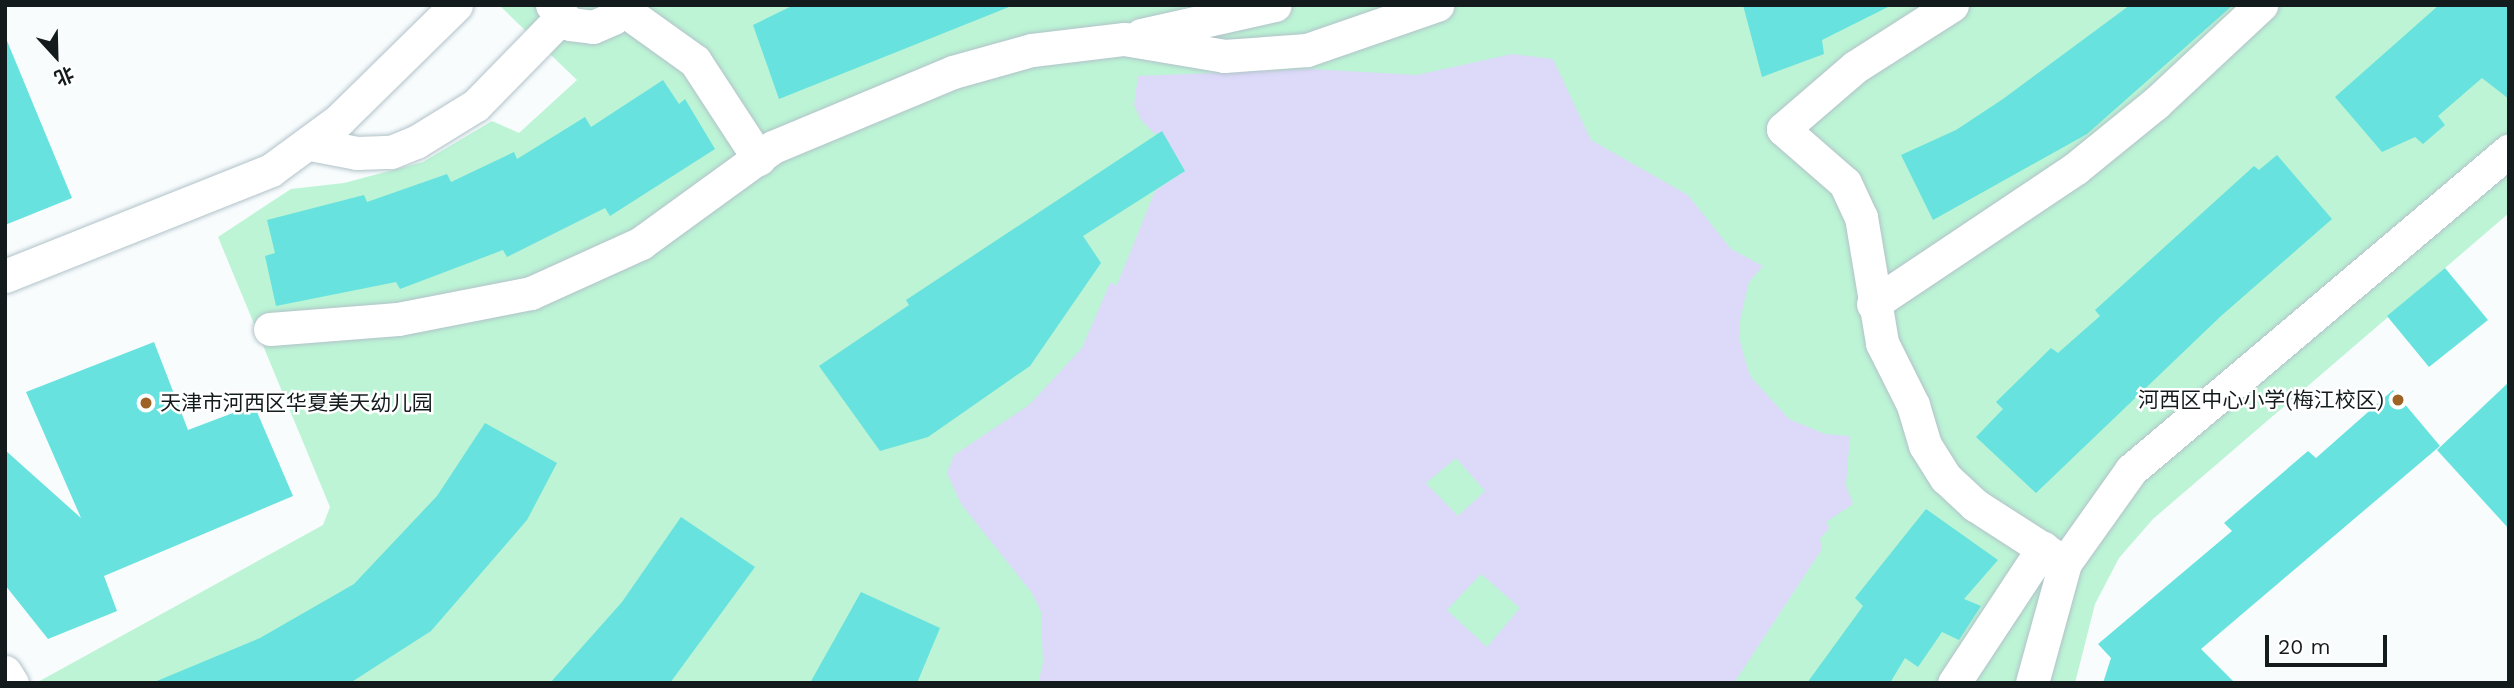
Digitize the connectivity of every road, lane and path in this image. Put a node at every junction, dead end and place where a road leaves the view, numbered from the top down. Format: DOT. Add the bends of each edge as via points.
graph roads {
  1 [pos="456,5"];
  2 [pos="1275,5"];
  3 [pos="1437,5"];
  4 [pos="1952,5"];
  5 [pos="2260,5"];
  6 [pos="622,7"];
  7 [pos="556,11"];
  8 [pos="1124,39"];
  9 [pos="310,145"];
  10 [pos="2509,150"];
  11 [pos="759,159"];
  12 [pos="5,276"];
  13 [pos="1873,304"];
  14 [pos="270,329"];
  15 [pos="2054,555"];
  16 [pos="5,672"];
  17 [pos="12,683"];
  18 [pos="1954,683"];
  19 [pos="2032,683"];
  1 -- 9 [label="street"];
  2 -- 8 [label="street"];
  3 -- 8 [label="street" via="1307,50 1224,56"];
  4 -- 13 [label="street" via="1855,67 1783,129 1845,183 1861,217"];
  5 -- 13 [label="street" via="2156,103 2076,168"];
  6 -- 7 [label="street" via="593,27"];
  6 -- 11 [label="street" via="695,61"];
  7 -- 9 [label="street" via="476,105 426,137 391,152 357,153"];
  8 -- 11 [label="street" via="1032,50 930,79 845,113"];
  9 -- 12 [label="street" via="271,170"];
  10 -- 15 [label="street" via="2131,470"];
  11 -- 14 [label="street" via="641,243 531,293 398,319"];
  13 -- 15 [label="street" via="1882,343 1913,405 1925,445 1946,478 1975,505"];
  15 -- 18 [label="street"];
  15 -- 19 [label="street"];
  16 -- 17 [label="street"];
}
